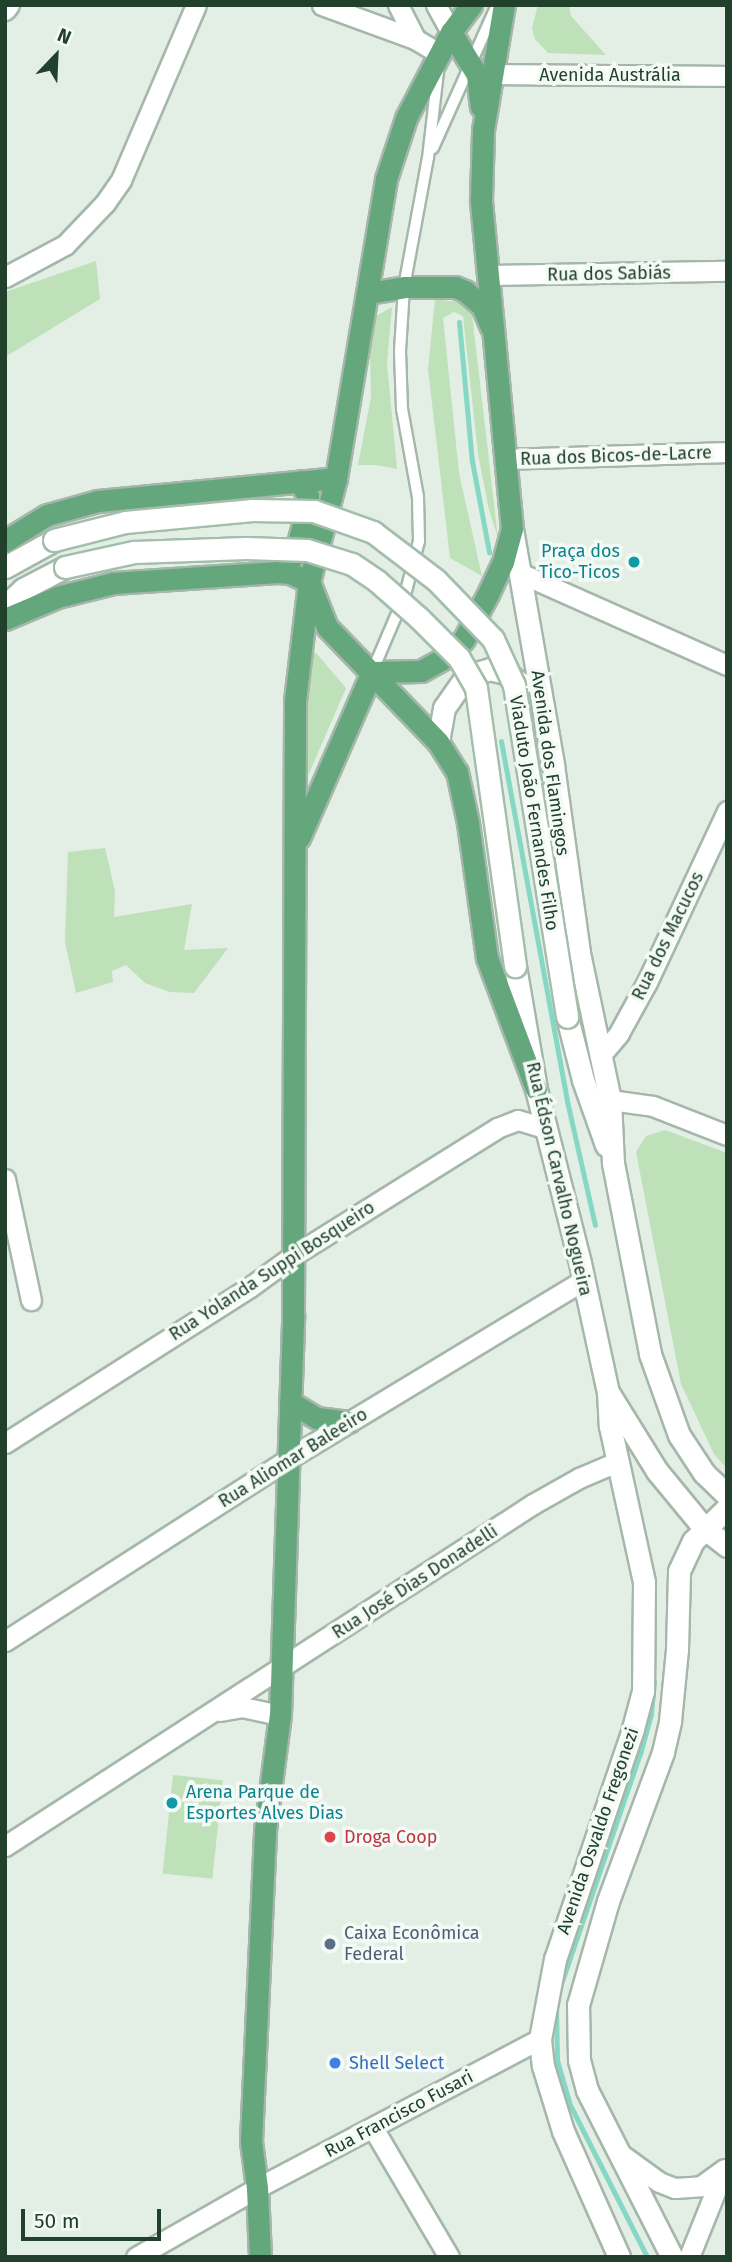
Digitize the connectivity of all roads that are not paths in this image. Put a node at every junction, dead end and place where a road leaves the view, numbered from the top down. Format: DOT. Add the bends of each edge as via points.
graph roads {
  1 [pos="9,5"];
  2 [pos="195,5"];
  3 [pos="322,5"];
  4 [pos="398,5"];
  5 [pos="436,5"];
  6 [pos="471,5"];
  7 [pos="497,5"];
  8 [pos="503,5"];
  9 [pos="5,10"];
  10 [pos="452,32"];
  11 [pos="415,39"];
  12 [pos="440,54"];
  13 [pos="470,61"];
  14 [pos="494,74"];
  15 [pos="727,76"];
  16 [pos="483,130"];
  17 [pos="428,158"];
  18 [pos="727,271"];
  19 [pos="490,275"];
  20 [pos="5,277"];
  21 [pos="404,286"];
  22 [pos="368,293"];
  23 [pos="494,335"];
  24 [pos="727,452"];
  25 [pos="505,459"];
  26 [pos="336,478"];
  27 [pos="299,481"];
  28 [pos="512,529"];
  29 [pos="5,541"];
  30 [pos="5,567"];
  31 [pos="278,572"];
  32 [pos="520,573"];
  33 [pos="309,582"];
  34 [pos="5,606"];
  35 [pos="5,619"];
  36 [pos="727,665"];
  37 [pos="372,672"];
  38 [pos="543,711"];
  39 [pos="438,742"];
  40 [pos="727,811"];
  41 [pos="293,853"];
  42 [pos="515,965"];
  43 [pos="600,1056"];
  44 [pos="536,1088"];
  45 [pos="610,1100"];
  46 [pos="545,1128"];
  47 [pos="727,1135"];
  48 [pos="613,1163"];
  49 [pos="5,1179"];
  50 [pos="294,1255"];
  51 [pos="583,1280"];
  52 [pos="31,1300"];
  53 [pos="608,1392"];
  54 [pos="290,1402"];
  55 [pos="349,1422"];
  56 [pos="5,1443"];
  57 [pos="288,1459"];
  58 [pos="619,1461"];
  59 [pos="727,1495"];
  60 [pos="727,1508"];
  61 [pos="704,1528"];
  62 [pos="727,1546"];
  63 [pos="5,1640"];
  64 [pos="282,1670"];
  65 [pos="216,1712"];
  66 [pos="280,1715"];
  67 [pos="5,1846"];
  68 [pos="540,2039"];
  69 [pos="373,2128"];
  70 [pos="615,2150"];
  71 [pos="725,2166"];
  72 [pos="257,2188"];
  73 [pos="136,2257"];
  74 [pos="260,2257"];
  75 [pos="449,2257"];
  76 [pos="619,2257"];
  77 [pos="673,2257"];
  78 [pos="689,2257"];
  1 -- 9 [label="street"];
  2 -- 20 [label="street" via="121,180 105,203 65,245"];
  3 -- 11 [label="street"];
  4 -- 11 [label="street"];
  5 -- 10 [label="street"];
  6 -- 10 [label="main road"];
  7 -- 13 [label="lane"];
  8 -- 14 [label="main road, Avenida dos Flamingos"];
  10 -- 12 [label="main road"];
  10 -- 13 [label="main road"];
  11 -- 12 [label="street"];
  12 -- 17 [label="lane"];
  12 -- 22 [label="main road" via="406,118 386,179"];
  13 -- 16 [label="main road" via="478,81"];
  13 -- 17 [label="lane"];
  14 -- 15 [label="street, Avenida Austrália"];
  14 -- 16 [label="main road, Avenida dos Flamingos"];
  16 -- 19 [label="main road, Avenida dos Flamingos" via="481,199"];
  17 -- 21 [label="lane"];
  18 -- 19 [label="street, Rua dos Sabiás"];
  19 -- 23 [label="main road, Avenida dos Flamingos"];
  21 -- 22 [label="main road"];
  21 -- 23 [label="main road" via="442,285 465,291 482,306"];
  21 -- 37 [label="lane" via="400,384 418,497 419,541 405,595"];
  22 -- 26 [label="main road"];
  23 -- 25 [label="main road, Avenida dos Flamingos"];
  24 -- 25 [label="street, Rua dos Bicos-de-Lacre"];
  25 -- 28 [label="main road, Avenida dos Flamingos"];
  26 -- 27 [label="main road"];
  26 -- 33 [label="main road"];
  27 -- 29 [label="main road" via="70,507 47,515"];
  27 -- 31 [label="main road" via="309,505 298,547"];
  28 -- 32 [label="main road, Avenida dos Flamingos"];
  28 -- 37 [label="main road" via="483,605 450,655 421,671"];
  30 -- 48 [label="main road, Viaduto João Fernandes Filho, bridge" via="54,540 118,523 252,510 305,510 373,532 436,580 492,639 514,684 567,1017 583,1080"];
  31 -- 33 [label="main road"];
  31 -- 35 [label="main road" via="113,583 57,597"];
  32 -- 36 [label="street"];
  32 -- 38 [label="main road, Avenida dos Flamingos"];
  33 -- 37 [label="main road" via="327,627"];
  33 -- 41 [label="main road" via="295,701"];
  34 -- 42 [label="main road, Viaduto João Fernandes Filho, bridge" via="23,589 65,567 134,552 307,550 352,564 377,581 459,658 476,688"];
  37 -- 39 [label="main road"];
  37 -- 41 [label="main road"];
  38 -- 39 [label="main road" via="524,685 505,673 477,670 450,695 440,720"];
  38 -- 43 [label="main road, Avenida dos Flamingos" via="579,953"];
  39 -- 44 [label="main road" via="457,772 463,795 487,958"];
  40 -- 43 [label="street, Rua dos Macucos" via="647,982 619,1033"];
  41 -- 50 [label="main road"];
  42 -- 44 [label="main road, Rua Édson Carvalho Nogueira"];
  43 -- 45 [label="main road, Avenida dos Flamingos"];
  44 -- 46 [label="main road, Rua Édson Carvalho Nogueira"];
  45 -- 47 [label="street" via="653,1106"];
  45 -- 48 [label="main road, Avenida dos Flamingos"];
  46 -- 50 [label="street, Rua Yolanda Suppi Bosqueiro" via="518,1121 497,1128"];
  46 -- 51 [label="main road, Rua Édson Carvalho Nogueira"];
  48 -- 59 [label="main road, Avenida dos Flamingos" via="650,1354 667,1406 679,1435 704,1473"];
  49 -- 52 [label="street"];
  50 -- 54 [label="main road"];
  50 -- 56 [label="street, Rua Yolanda Suppi Bosqueiro"];
  51 -- 53 [label="main road, Rua Édson Carvalho Nogueira"];
  51 -- 55 [label="street, Rua Aliomar Baleeiro"];
  53 -- 58 [label="main road, Avenida Osvaldo Fregonezi"];
  53 -- 61 [label="main road" via="651,1462"];
  54 -- 55 [label="main road" via="317,1418"];
  54 -- 57 [label="main road"];
  55 -- 57 [label="street, Rua Aliomar Baleeiro"];
  57 -- 63 [label="street, Rua Aliomar Baleeiro"];
  57 -- 64 [label="main road"];
  58 -- 64 [label="street, Rua José Dias Donadelli" via="533,1504"];
  58 -- 68 [label="main road, Avenida Osvaldo Fregonezi" via="644,1582 643,1691 555,1959"];
  60 -- 61 [label="main road, Avenida Osvaldo Fregonezi"];
  61 -- 62 [label="main road"];
  61 -- 70 [label="main road, Avenida Osvaldo Fregonezi" via="679,1571 677,1650 663,1752 608,1901 578,2004 579,2060 587,2090"];
  64 -- 65 [label="street, Rua José Dias Donadelli"];
  64 -- 66 [label="main road"];
  65 -- 66 [label="street, Rua José Dias Donadelli" via="242,1707"];
  65 -- 67 [label="street, Rua José Dias Donadelli"];
  66 -- 72 [label="main road" via="265,1830 251,2141"];
  68 -- 69 [label="street, Rua Francisco Fusari"];
  68 -- 76 [label="main road, Avenida Osvaldo Fregonezi" via="543,2066 563,2131"];
  69 -- 72 [label="street, Rua Francisco Fusari"];
  69 -- 75 [label="street"];
  70 -- 71 [label="street" via="675,2188 701,2186"];
  70 -- 77 [label="main road, Avenida Osvaldo Fregonezi"];
  71 -- 78 [label="street"];
  72 -- 73 [label="street, Rua Francisco Fusari"];
  72 -- 74 [label="main road"];
}
